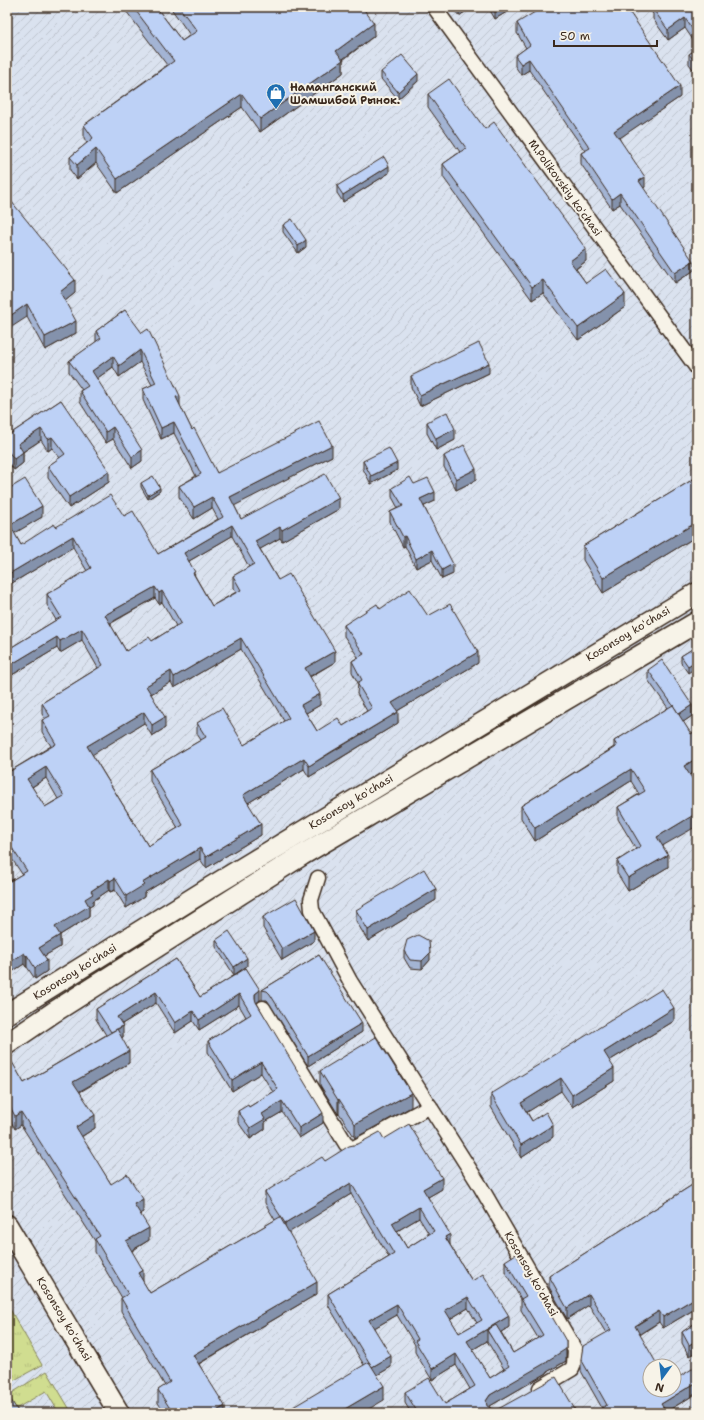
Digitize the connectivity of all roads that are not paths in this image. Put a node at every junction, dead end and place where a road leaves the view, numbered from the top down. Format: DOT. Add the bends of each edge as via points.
graph roads {
  1 [pos="434,7"];
  2 [pos="697,368"];
  3 [pos="697,593"];
  4 [pos="697,622"];
  5 [pos="318,878"];
  6 [pos="264,1008"];
  7 [pos="7,1014"];
  8 [pos="7,1044"];
  9 [pos="430,1106"];
  10 [pos="7,1225"];
  11 [pos="527,1395"];
  12 [pos="120,1413"];
  1 -- 2 [label="street, M.Polikovskiy koʻchasi"];
  3 -- 7 [label="street, Kosonsoy koʻchasi" via="211,887"];
  4 -- 8 [label="street, Kosonsoy koʻchasi" via="302,855"];
  5 -- 9 [label="street, Kosonsoy koʻchasi" via="311,900 312,910 350,981"];
  6 -- 9 [label="street" via="351,1149"];
  9 -- 11 [label="street, Kosonsoy koʻchasi" via="479,1184 575,1350 572,1369"];
  10 -- 12 [label="street, Kosonsoy koʻchasi"];
}
